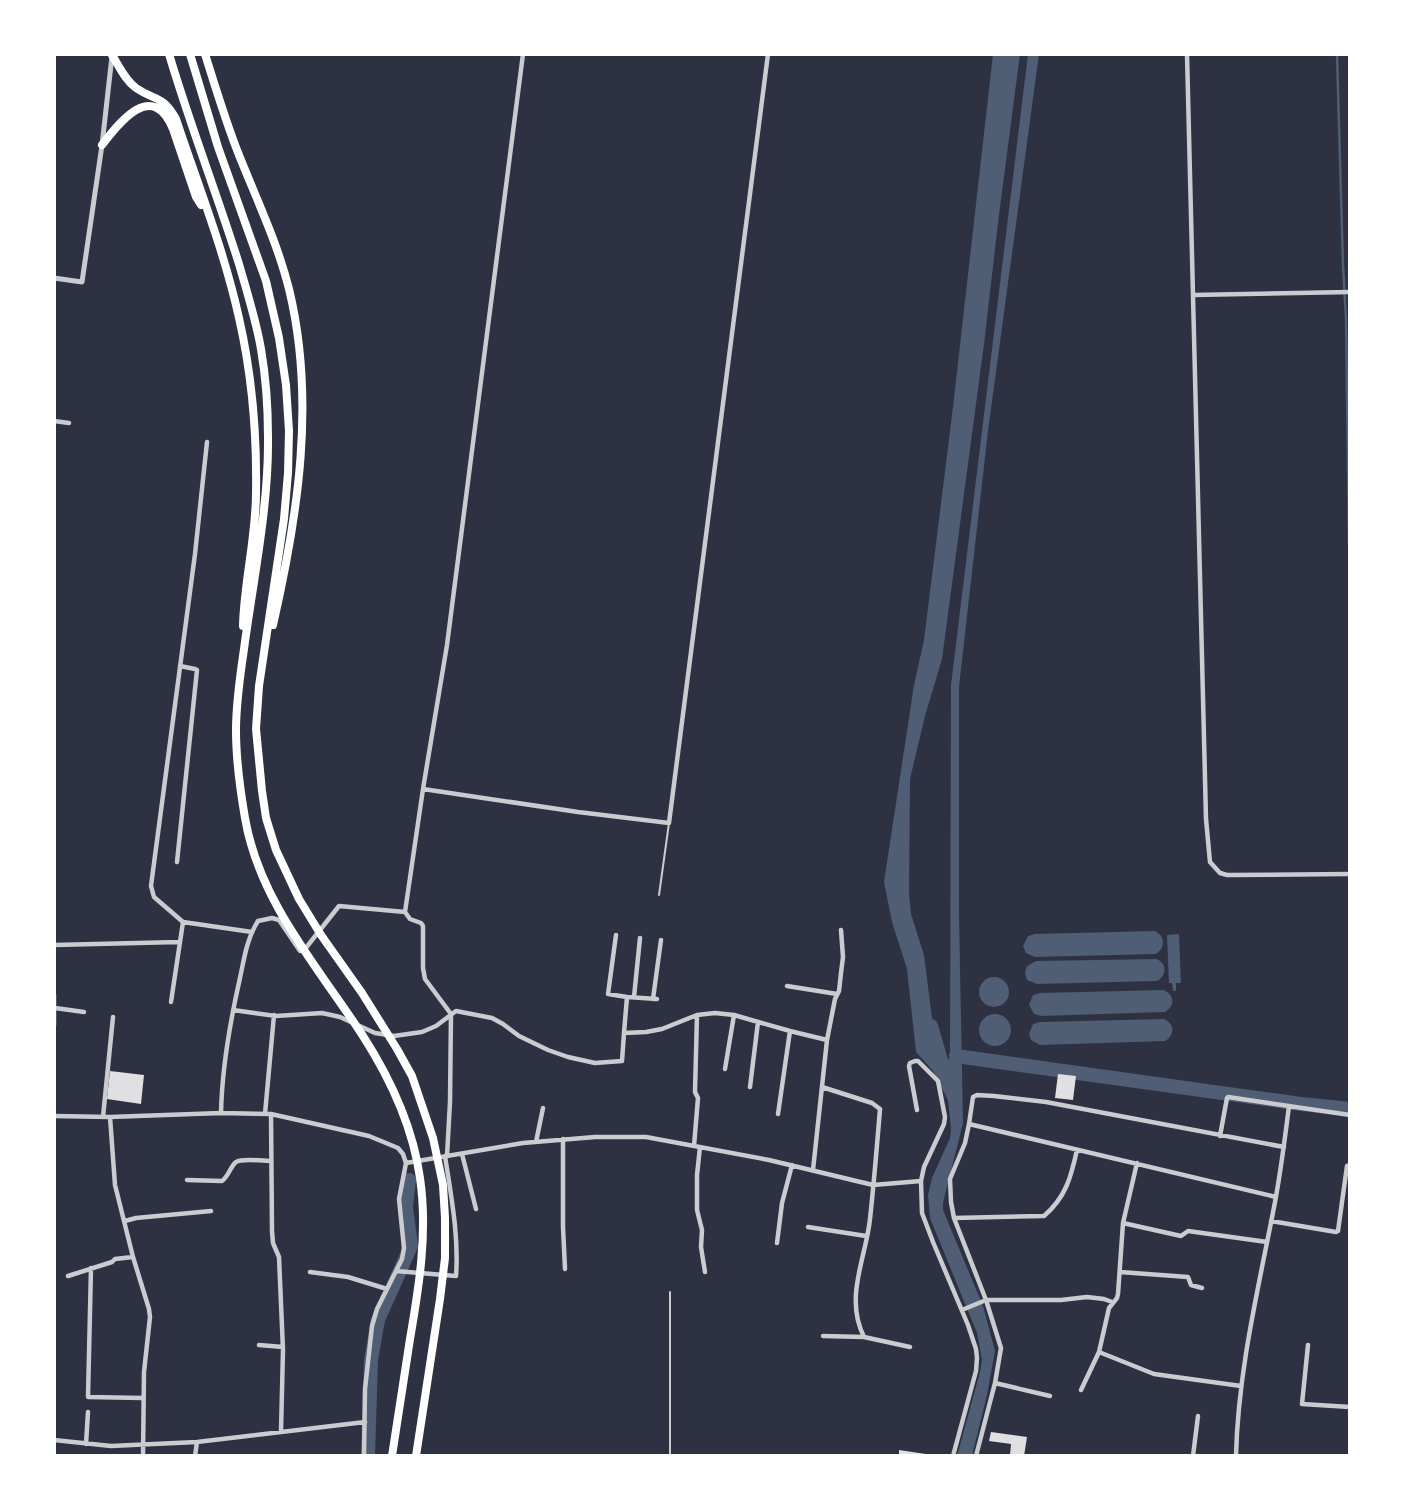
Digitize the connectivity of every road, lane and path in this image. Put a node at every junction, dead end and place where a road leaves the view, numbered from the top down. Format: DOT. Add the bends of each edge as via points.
graph roads {
  1 [pos="169,54"];
  2 [pos="190,54"];
  3 [pos="205,54"];
  4 [pos="523,54"];
  5 [pos="768,54"];
  6 [pos="1187,54"];
  7 [pos="112,55"];
  8 [pos="102,145"];
  9 [pos="212,226"];
  10 [pos="54,278"];
  11 [pos="1350,292"];
  12 [pos="1193,295"];
  13 [pos="54,421"];
  14 [pos="69,423"];
  15 [pos="207,443"];
  16 [pos="180,666"];
  17 [pos="242,667"];
  18 [pos="259,686"];
  19 [pos="423,789"];
  20 [pos="668,823"];
  21 [pos="177,862"];
  22 [pos="1350,874"];
  23 [pos="659,895"];
  24 [pos="405,912"];
  25 [pos="183,922"];
  26 [pos="841,930"];
  27 [pos="252,932"];
  28 [pos="616,935"];
  29 [pos="640,938"];
  30 [pos="661,940"];
  31 [pos="179,942"];
  32 [pos="54,945"];
  33 [pos="787,986"];
  34 [pos="837,994"];
  35 [pos="54,995"];
  36 [pos="627,997"];
  37 [pos="634,998"];
  38 [pos="171,1002"];
  39 [pos="55,1009"];
  40 [pos="233,1010"];
  41 [pos="85,1012"];
  42 [pos="451,1014"];
  43 [pos="274,1015"];
  44 [pos="698,1015"];
  45 [pos="734,1015"];
  46 [pos="113,1017"];
  47 [pos="758,1022"];
  48 [pos="54,1024"];
  49 [pos="790,1031"];
  50 [pos="624,1033"];
  51 [pos="827,1040"];
  52 [pos="725,1069"];
  53 [pos="750,1087"];
  54 [pos="822,1087"];
  55 [pos="1289,1106"];
  56 [pos="543,1108"];
  57 [pos="917,1110"];
  58 [pos="221,1113"];
  59 [pos="268,1114"];
  60 [pos="778,1114"];
  61 [pos="1350,1115"];
  62 [pos="54,1116"];
  63 [pos="103,1116"];
  64 [pos="110,1117"];
  65 [pos="969,1124"];
  66 [pos="1220,1136"];
  67 [pos="563,1139"];
  68 [pos="536,1142"];
  69 [pos="697,1146"];
  70 [pos="1284,1147"];
  71 [pos="1077,1150"];
  72 [pos="462,1154"];
  73 [pos="446,1156"];
  74 [pos="271,1161"];
  75 [pos="406,1163"];
  76 [pos="1138,1163"];
  77 [pos="792,1165"];
  78 [pos="1350,1165"];
  79 [pos="813,1170"];
  80 [pos="187,1180"];
  81 [pos="921,1181"];
  82 [pos="873,1185"];
  83 [pos="1276,1197"];
  84 [pos="476,1209"];
  85 [pos="211,1211"];
  86 [pos="954,1219"];
  87 [pos="125,1221"];
  88 [pos="1271,1221"];
  89 [pos="1123,1223"];
  90 [pos="808,1227"];
  91 [pos="866,1236"];
  92 [pos="1267,1242"];
  93 [pos="777,1243"];
  94 [pos="134,1257"];
  95 [pos="91,1268"];
  96 [pos="565,1269"];
  97 [pos="398,1271"];
  98 [pos="310,1272"];
  99 [pos="705,1272"];
  100 [pos="1120,1272"];
  101 [pos="68,1276"];
  102 [pos="1202,1288"];
  103 [pos="387,1289"];
  104 [pos="670,1292"];
  105 [pos="984,1301"];
  106 [pos="1112,1302"];
  107 [pos="965,1309"];
  108 [pos="823,1336"];
  109 [pos="864,1336"];
  110 [pos="259,1345"];
  111 [pos="1308,1345"];
  112 [pos="283,1347"];
  113 [pos="910,1348"];
  114 [pos="1099,1352"];
  115 [pos="995,1384"];
  116 [pos="1241,1386"];
  117 [pos="1081,1390"];
  118 [pos="1050,1396"];
  119 [pos="143,1398"];
  120 [pos="1350,1407"];
  121 [pos="88,1412"];
  122 [pos="1198,1416"];
  123 [pos="365,1422"];
  124 [pos="281,1431"];
  125 [pos="54,1440"];
  126 [pos="197,1442"];
  127 [pos="86,1444"];
  128 [pos="144,1444"];
  129 [pos="143,1456"];
  130 [pos="195,1456"];
  131 [pos="364,1456"];
  132 [pos="391,1456"];
  133 [pos="416,1456"];
  134 [pos="670,1456"];
  135 [pos="953,1456"];
  136 [pos="976,1456"];
  137 [pos="1193,1456"];
  138 [pos="1236,1456"];
  1 -- 17 [label="highway" via="248,293 267,388 268,456"];
  2 -- 18 [label="highway" via="266,281 286,385 289,431 284,519"];
  3 -- 18 [label="highway" via="283,267 301,362 300,467 283,582"];
  4 -- 19 [label="street" via="447,645"];
  5 -- 20 [label="street"];
  6 -- 12 [label="street"];
  7 -- 8 [label="street"];
  7 -- 9 [label="highway" via="128,81 167,104 172,112"];
  8 -- 9 [label="highway" via="130,112 149,107 163,112"];
  8 -- 10 [label="street" via="82,282"];
  9 -- 17 [label="highway" via="239,318 255,426 256,495"];
  11 -- 12 [label="street"];
  12 -- 22 [label="street" via="1209,859 1227,875"];
  13 -- 14 [label="street"];
  15 -- 16 [label="street"];
  16 -- 21 [label="street" via="197,670"];
  16 -- 25 [label="street" via="151,886 154,897"];
  17 -- 132 [label="highway" via="236,731 246,820 256,856 276,906 365,1039 394,1093 421,1179 418,1295"];
  18 -- 133 [label="highway" via="256,729 262,791 276,850 293,888 412,1076 438,1157 445,1258"];
  19 -- 20 [label="street"];
  19 -- 24 [label="street"];
  20 -- 23 [label="lane"];
  24 -- 27 [label="street" via="339,906 302,951 279,920 258,921"];
  24 -- 42 [label="street" via="422,923 425,979"];
  25 -- 27 [label="street"];
  25 -- 31 [label="street"];
  26 -- 34 [label="street" via="843,957"];
  27 -- 40 [label="street"];
  28 -- 36 [label="street" via="608,994"];
  29 -- 37 [label="street"];
  30 -- 37 [label="street" via="655,999"];
  31 -- 32 [label="street"];
  31 -- 38 [label="street"];
  33 -- 34 [label="street"];
  34 -- 51 [label="street"];
  35 -- 39 [label="street"];
  36 -- 37 [label="street"];
  36 -- 50 [label="street"];
  39 -- 41 [label="street"];
  39 -- 48 [label="street"];
  40 -- 43 [label="street"];
  40 -- 58 [label="street"];
  42 -- 43 [label="street" via="422,1032 394,1036 330,1014"];
  42 -- 50 [label="street" via="492,1018 548,1050 595,1063 622,1061"];
  42 -- 73 [label="street"];
  43 -- 59 [label="street"];
  44 -- 45 [label="street"];
  44 -- 50 [label="street" via="662,1030"];
  44 -- 69 [label="street"];
  45 -- 47 [label="street"];
  45 -- 52 [label="street"];
  46 -- 63 [label="street"];
  47 -- 49 [label="street"];
  47 -- 53 [label="street"];
  49 -- 51 [label="street"];
  49 -- 60 [label="street"];
  51 -- 54 [label="street"];
  54 -- 79 [label="street"];
  54 -- 82 [label="street" via="880,1109"];
  55 -- 61 [label="street"];
  55 -- 66 [label="street" via="1228,1097"];
  55 -- 70 [label="street"];
  56 -- 68 [label="street"];
  57 -- 81 [label="street" via="909,1066 915,1061 938,1081 945,1117"];
  58 -- 59 [label="street"];
  58 -- 64 [label="street"];
  59 -- 74 [label="street"];
  59 -- 75 [label="street" via="384,1141 398,1148"];
  62 -- 63 [label="street"];
  63 -- 64 [label="street"];
  64 -- 87 [label="street" via="115,1185"];
  65 -- 66 [label="street" via="974,1096 1046,1102"];
  65 -- 71 [label="street"];
  65 -- 86 [label="street" via="950,1179"];
  66 -- 70 [label="street"];
  67 -- 68 [label="street"];
  67 -- 69 [label="street" via="646,1137"];
  67 -- 96 [label="street"];
  68 -- 72 [label="street"];
  69 -- 77 [label="street"];
  69 -- 99 [label="street" via="697,1210"];
  70 -- 83 [label="street"];
  71 -- 76 [label="street"];
  71 -- 86 [label="street" via="1068,1185 1044,1216"];
  72 -- 73 [label="street"];
  72 -- 84 [label="street"];
  73 -- 75 [label="street"];
  73 -- 97 [label="street" via="457,1237 456,1276"];
  74 -- 80 [label="street" via="240,1161 222,1181"];
  74 -- 112 [label="street" via="272,1231 279,1256"];
  75 -- 97 [label="street" via="399,1199 404,1248"];
  76 -- 83 [label="street"];
  76 -- 89 [label="street"];
  77 -- 79 [label="street"];
  77 -- 93 [label="street"];
  78 -- 88 [label="street" via="1338,1231"];
  79 -- 82 [label="street"];
  81 -- 82 [label="street"];
  81 -- 107 [label="street" via="925,1224"];
  82 -- 91 [label="street"];
  83 -- 88 [label="street"];
  85 -- 87 [label="street"];
  86 -- 105 [label="street"];
  87 -- 94 [label="street"];
  88 -- 92 [label="street"];
  89 -- 92 [label="street" via="1181,1236 1188,1231"];
  89 -- 100 [label="street"];
  90 -- 91 [label="street"];
  91 -- 109 [label="street" via="856,1298"];
  92 -- 116 [label="street"];
  94 -- 95 [label="street"];
  94 -- 119 [label="street" via="150,1317"];
  95 -- 101 [label="street"];
  95 -- 119 [label="street" via="88,1397"];
  97 -- 103 [label="street"];
  98 -- 103 [label="street"];
  100 -- 102 [label="street" via="1188,1277 1191,1285"];
  100 -- 106 [label="street" via="1117,1298"];
  103 -- 123 [label="street" via="372,1326"];
  104 -- 134 [label="lane"];
  105 -- 106 [label="street" via="1087,1297"];
  105 -- 107 [label="street"];
  105 -- 115 [label="street" via="1001,1345"];
  106 -- 114 [label="street"];
  107 -- 135 [label="street" via="976,1349 976,1371"];
  108 -- 109 [label="street"];
  109 -- 113 [label="street"];
  110 -- 112 [label="street"];
  111 -- 120 [label="street" via="1302,1404"];
  112 -- 124 [label="street"];
  114 -- 116 [label="street" via="1154,1374"];
  114 -- 117 [label="street"];
  115 -- 118 [label="street"];
  115 -- 136 [label="street"];
  116 -- 138 [label="street"];
  119 -- 128 [label="street"];
  121 -- 127 [label="street"];
  122 -- 137 [label="street"];
  123 -- 124 [label="street"];
  123 -- 131 [label="street"];
  124 -- 126 [label="street"];
  125 -- 127 [label="street"];
  126 -- 128 [label="street"];
  126 -- 130 [label="street"];
  127 -- 128 [label="street"];
  128 -- 129 [label="street"];
}
